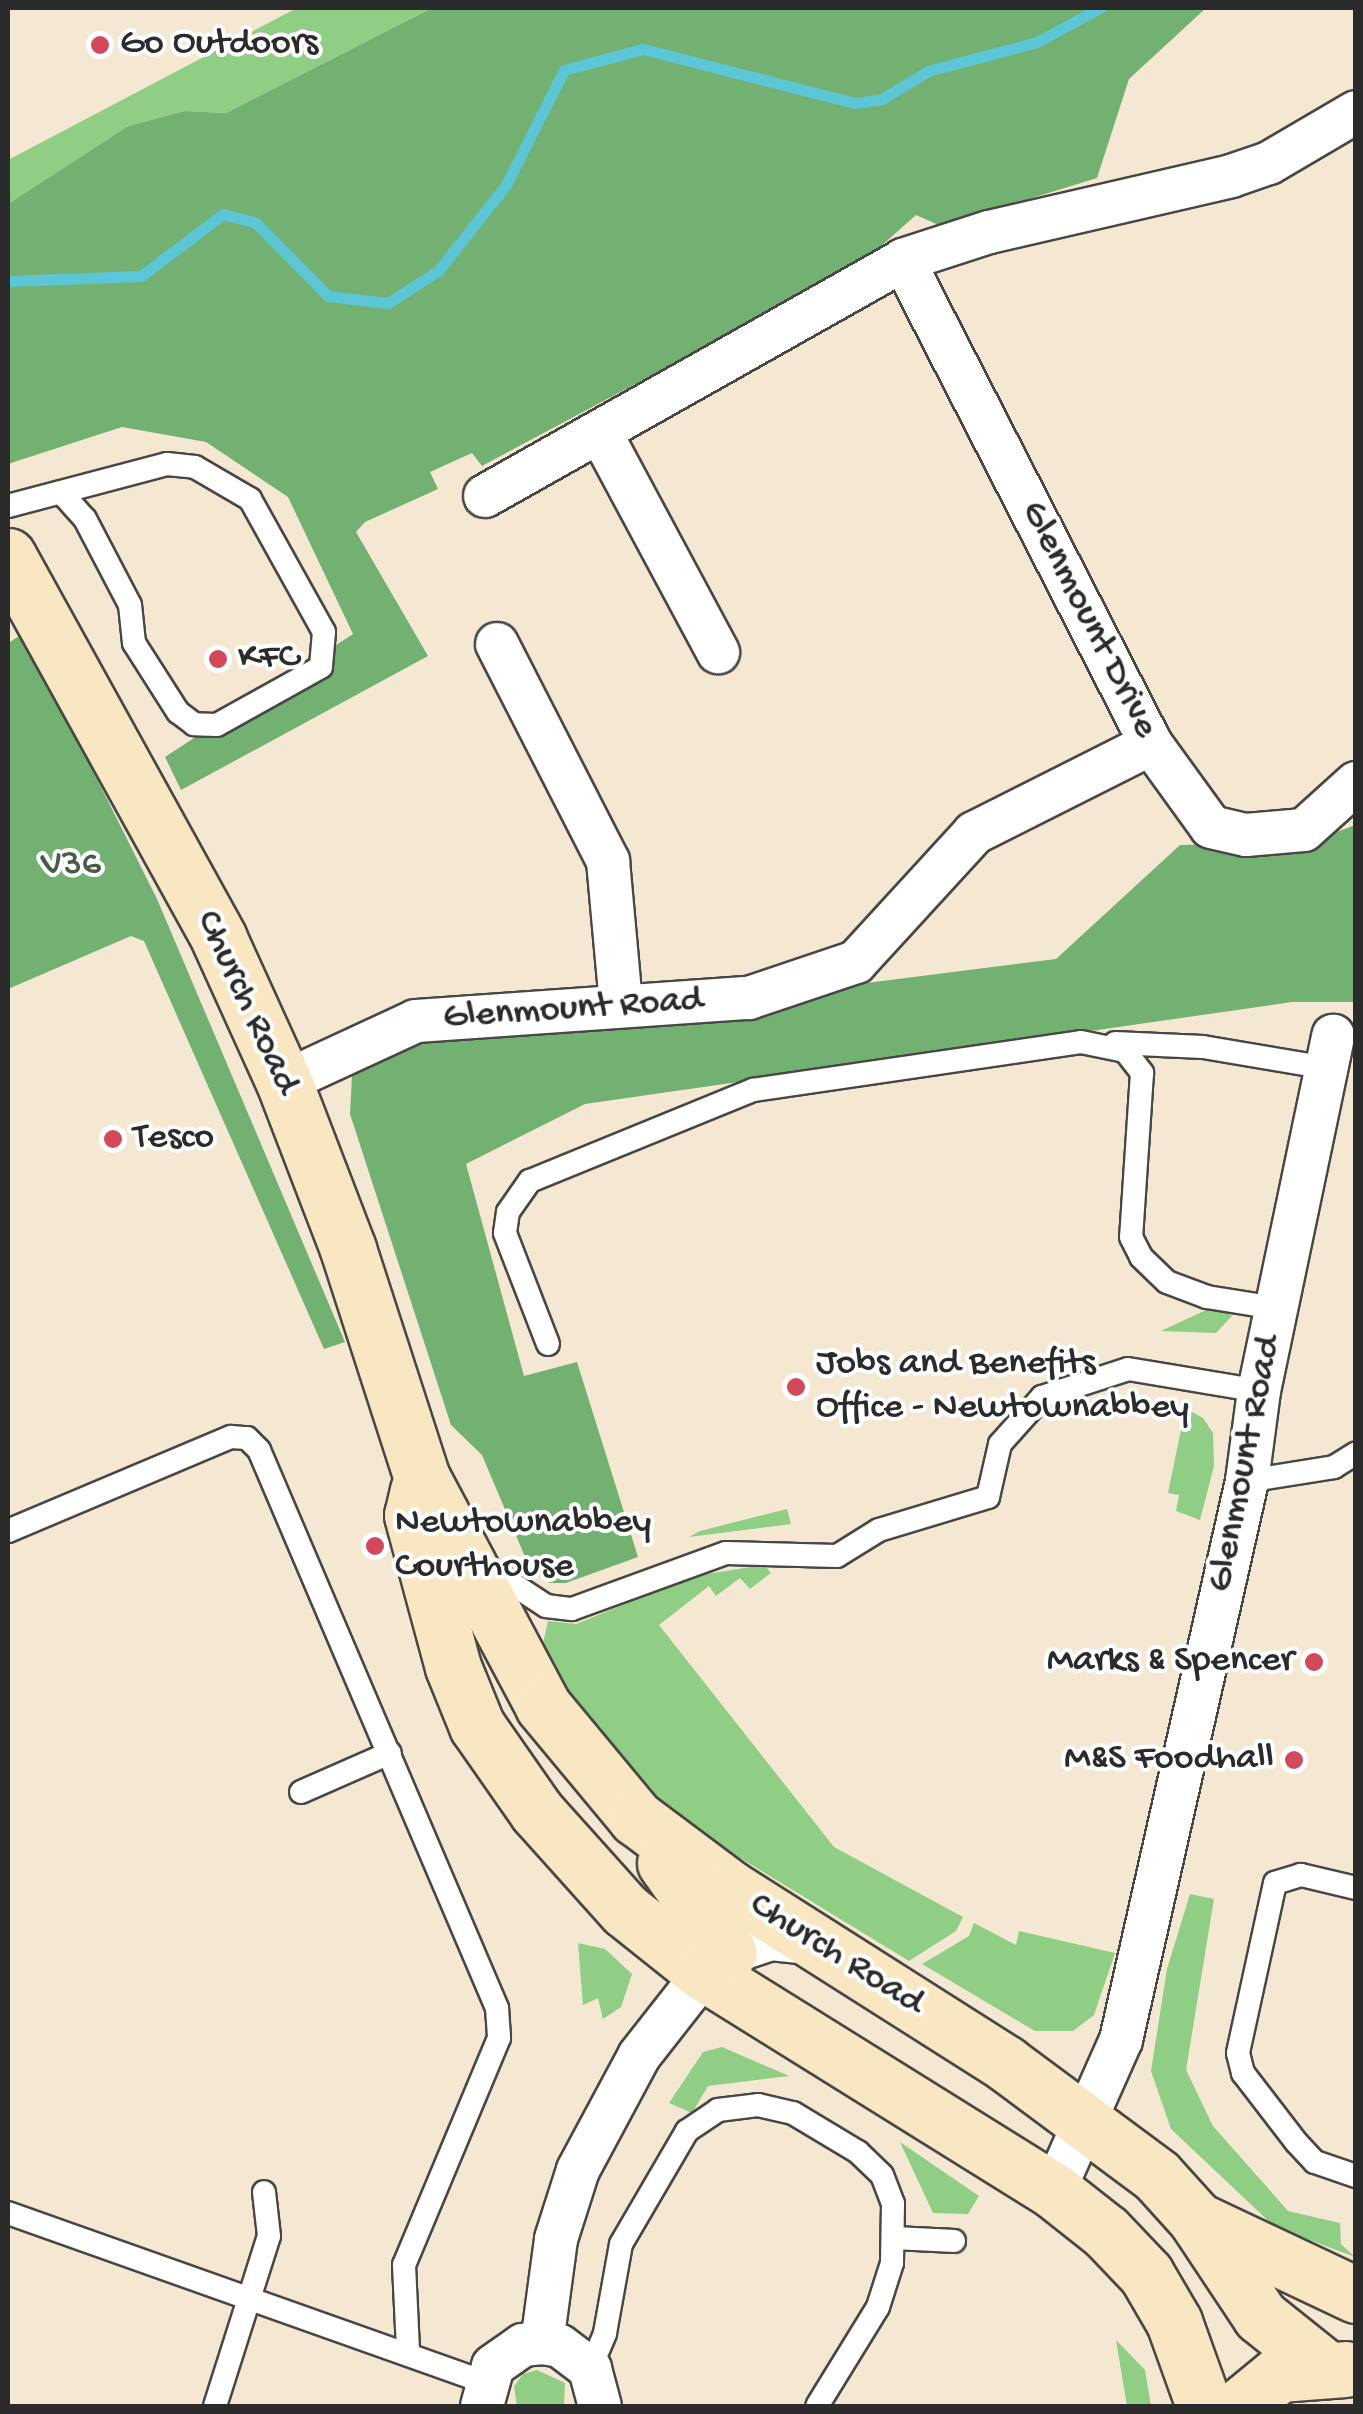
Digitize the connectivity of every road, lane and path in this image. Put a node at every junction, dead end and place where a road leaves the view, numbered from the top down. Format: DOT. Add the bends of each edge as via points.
graph roads {
  1 [pos="1356,112"];
  2 [pos="903,260"];
  3 [pos="600,432"];
  4 [pos="61,492"];
  5 [pos="485,496"];
  6 [pos="8,506"];
  7 [pos="16,591"];
  8 [pos="497,644"];
  9 [pos="718,652"];
  10 [pos="1151,744"];
  11 [pos="1356,783"];
  12 [pos="621,1005"];
  13 [pos="1081,1042"];
  14 [pos="1330,1052"];
  15 [pos="284,1082"];
  16 [pos="1276,1308"];
  17 [pos="548,1344"];
  18 [pos="1259,1390"];
  19 [pos="1356,1452"];
  20 [pos="422,1478"];
  21 [pos="1247,1481"];
  22 [pos="8,1531"];
  23 [pos="459,1542"];
  24 [pos="390,1753"];
  25 [pos="301,1792"];
  26 [pos="636,1818"];
  27 [pos="1356,1888"];
  28 [pos="818,1944"];
  29 [pos="717,1963"];
  30 [pos="1084,2119"];
  31 [pos="1356,2176"];
  32 [pos="1054,2191"];
  33 [pos="264,2192"];
  34 [pos="8,2212"];
  35 [pos="1195,2218"];
  36 [pos="895,2238"];
  37 [pos="954,2241"];
  38 [pos="1356,2295"];
  39 [pos="254,2297"];
  40 [pos="542,2343"];
  41 [pos="408,2350"];
  42 [pos="1340,2369"];
  43 [pos="483,2394"];
  44 [pos="601,2396"];
  45 [pos="215,2406"];
  46 [pos="817,2406"];
  47 [pos="1204,2406"];
  48 [pos="1240,2406"];
  1 -- 2 [label="street" via="1269,163 1232,176 989,232"];
  2 -- 3 [label="street"];
  2 -- 10 [label="street, Glenmount Drive"];
  3 -- 5 [label="street"];
  3 -- 9 [label="street"];
  4 -- 4 [label="lane" via="167,464 195,467 250,498 326,648 321,667 217,725 194,724 178,712 134,643 130,605 85,520"];
  4 -- 6 [label="lane"];
  7 -- 15 [label="street, Church Road" via="219,938"];
  8 -- 12 [label="street" via="608,860"];
  10 -- 11 [label="street, Glenmount Drive" via="1212,826 1246,835 1304,830"];
  10 -- 12 [label="street, Glenmount Road" via="974,832 856,962 749,998"];
  12 -- 15 [label="street, Glenmount Road" via="416,1020"];
  13 -- 14 [label="lane"];
  13 -- 16 [label="lane" via="1125,1051 1142,1072 1130,1237 1141,1257 1167,1282 1206,1297"];
  13 -- 17 [label="lane" via="753,1090 530,1181 508,1212 505,1233"];
  14 -- 16 [label="street, Glenmount Road"];
  15 -- 20 [label="street, Church Road" via="372,1315"];
  16 -- 18 [label="street, Glenmount Road"];
  18 -- 21 [label="street, Glenmount Road"];
  18 -- 23 [label="lane" via="1128,1369 1042,1397 1000,1444 988,1498 879,1530 837,1556 726,1552 572,1609 546,1606 511,1588"];
  19 -- 21 [label="lane" via="1334,1467"];
  20 -- 23 [label="street, Church Road"];
  20 -- 29 [label="street, Church Road" via="412,1515 453,1667 498,1762 597,1881"];
  21 -- 30 [label="street, Glenmount Road" via="1120,2040"];
  22 -- 24 [label="lane" via="231,1436 246,1438 259,1450"];
  23 -- 26 [label="street, Church Road" via="543,1706"];
  24 -- 25 [label="lane"];
  24 -- 41 [label="lane" via="497,2008 499,2038 410,2247 402,2310"];
  26 -- 28 [label="street, Church Road"];
  26 -- 29 [label="street"];
  27 -- 31 [label="lane" via="1301,1876 1275,1883 1238,2053 1243,2073 1315,2162"];
  28 -- 29 [label="street" via="772,1939"];
  28 -- 30 [label="street, Church Road"];
  29 -- 32 [label="street, Church Road"];
  29 -- 40 [label="street" via="639,2056 578,2170 556,2239"];
  30 -- 32 [label="street, Glenmount Road"];
  30 -- 35 [label="street, Church Road" via="1158,2176"];
  32 -- 47 [label="street, Church Road" via="1146,2274 1174,2322"];
  33 -- 39 [label="lane" via="269,2236"];
  34 -- 39 [label="lane"];
  35 -- 38 [label="street"];
  35 -- 42 [label="street, Church Road" via="1260,2316"];
  36 -- 37 [label="lane"];
  36 -- 44 [label="lane" via="882,2175 858,2152 793,2113 758,2105 718,2110 687,2131 621,2244"];
  36 -- 46 [label="lane" via="878,2307"];
  39 -- 41 [label="lane"];
  39 -- 45 [label="lane"];
  40 -- 43 [label="street" via="507,2354"];
  40 -- 44 [label="street" via="560,2346"];
  41 -- 43 [label="lane"];
  42 -- 48 [label="street" via="1279,2374"];
}
